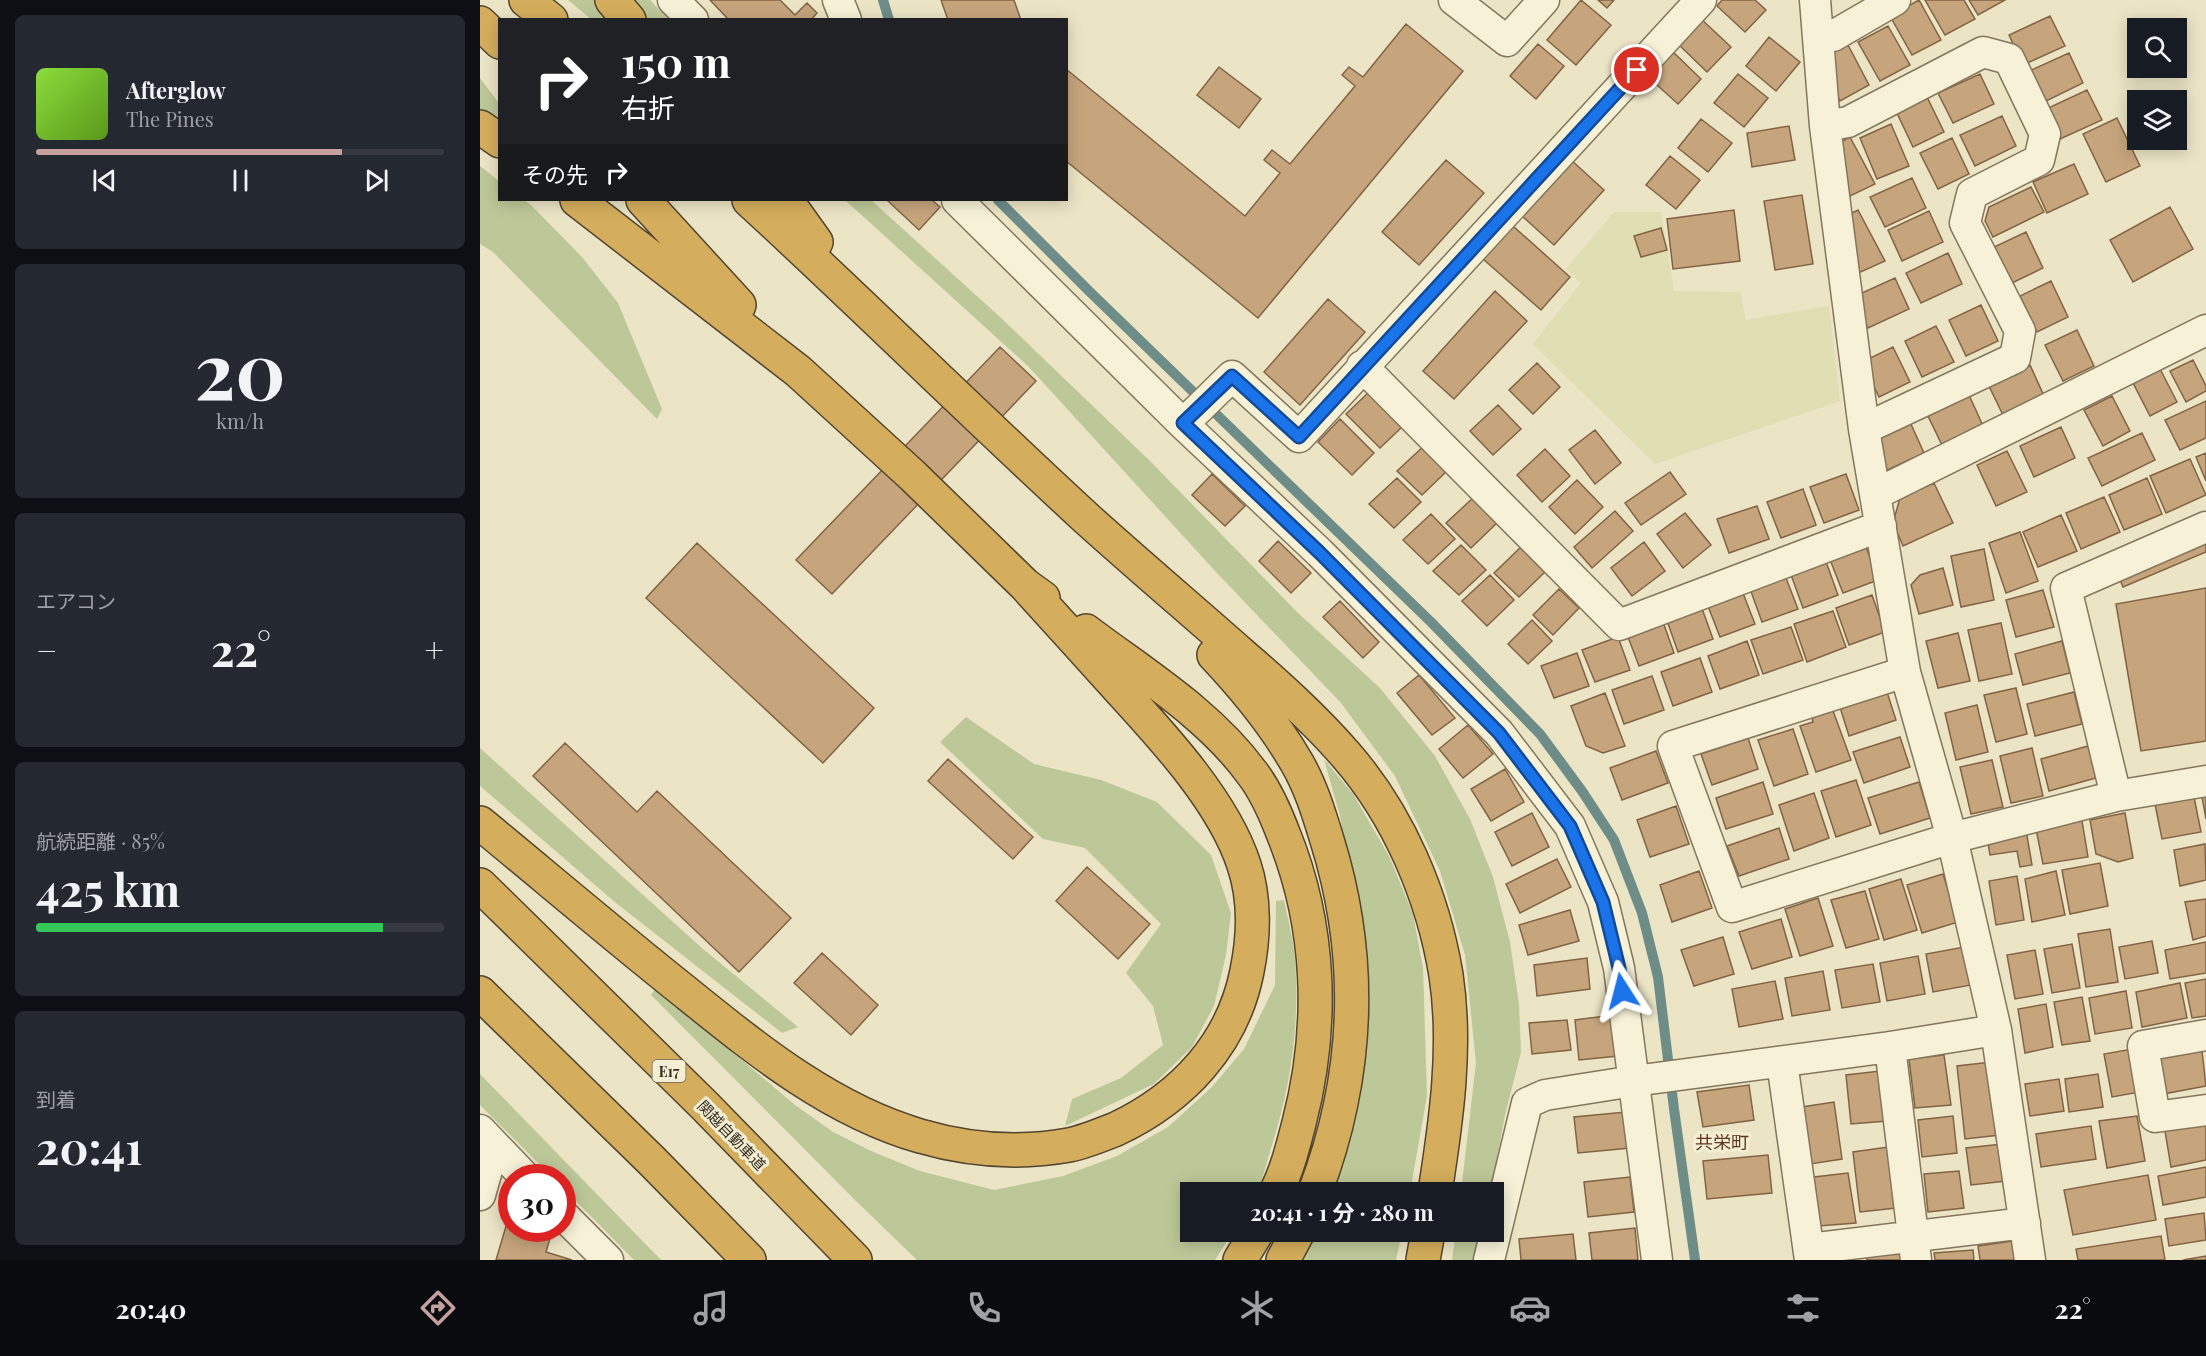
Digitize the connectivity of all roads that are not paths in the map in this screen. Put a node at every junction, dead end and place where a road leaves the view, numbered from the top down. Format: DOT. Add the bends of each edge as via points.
graph roads {
  1 [pos="526,0"];
  2 [pos="612,0"];
  3 [pos="673,0"];
  4 [pos="838,0"];
  5 [pos="1454,0"];
  6 [pos="1544,0"];
  7 [pos="1701,0"];
  8 [pos="1815,0"];
  9 [pos="1895,0"];
  10 [pos="548,18"];
  11 [pos="627,18"];
  12 [pos="691,18"];
  13 [pos="845,18"];
  14 [pos="480,23"];
  15 [pos="1818,38"];
  16 [pos="498,40"];
  17 [pos="1825,126"];
  18 [pos="480,127"];
  19 [pos="498,140"];
  20 [pos="578,201"];
  21 [pos="644,201"];
  22 [pos="750,201"];
  23 [pos="787,201"];
  24 [pos="958,201"];
  25 [pos="863,304"];
  26 [pos="2206,330"];
  27 [pos="1362,366"];
  28 [pos="798,371"];
  29 [pos="1183,423"];
  30 [pos="1864,429"];
  31 [pos="1876,494"];
  32 [pos="1086,518"];
  33 [pos="1881,526"];
  34 [pos="2206,527"];
  35 [pos="1026,585"];
  36 [pos="1905,672"];
  37 [pos="2206,781"];
  38 [pos="2115,796"];
  39 [pos="480,823"];
  40 [pos="1953,838"];
  41 [pos="480,885"];
  42 [pos="480,993"];
  43 [pos="480,1003"];
  44 [pos="1996,1030"];
  45 [pos="2206,1035"];
  46 [pos="1890,1047"];
  47 [pos="1782,1062"];
  48 [pos="1634,1081"];
  49 [pos="2206,1110"];
  50 [pos="487,1138"];
  51 [pos="512,1164"];
  52 [pos="1280,1182"];
  53 [pos="1318,1182"];
  54 [pos="1437,1182"];
  55 [pos="480,1195"];
  56 [pos="2025,1223"];
  57 [pos="576,1228"];
  58 [pos="1251,1242"];
  59 [pos="1293,1242"];
  60 [pos="1426,1242"];
  61 [pos="1915,1249"];
  62 [pos="1809,1254"];
  63 [pos="608,1260"];
  64 [pos="717,1260"];
  65 [pos="749,1260"];
  66 [pos="855,1260"];
  67 [pos="1240,1260"];
  68 [pos="1283,1260"];
  69 [pos="1423,1260"];
  70 [pos="1489,1260"];
  71 [pos="1657,1260"];
  72 [pos="2030,1260"];
  1 -- 10 [label="highway"];
  2 -- 11 [label="highway"];
  3 -- 12 [label="street"];
  4 -- 13 [label="street"];
  5 -- 6 [label="street" via="1508,40"];
  7 -- 27 [label="street"];
  8 -- 15 [label="street"];
  9 -- 15 [label="street" via="1833,36"];
  14 -- 16 [label="highway"];
  15 -- 17 [label="street"];
  17 -- 30 [label="street"];
  17 -- 30 [label="street" via="1848,122 1983,52 2009,59 2045,134 2039,160 1972,194 1965,223 2020,331 2015,358"];
  18 -- 19 [label="highway"];
  20 -- 28 [label="highway"];
  21 -- 28 [label="highway"];
  22 -- 25 [label="highway"];
  23 -- 25 [label="highway"];
  24 -- 29 [label="street"];
  25 -- 32 [label="highway"];
  26 -- 31 [label="street"];
  27 -- 29 [label="street" via="1299,437 1232,376"];
  27 -- 33 [label="street" via="1619,625"];
  28 -- 35 [label="highway"];
  29 -- 48 [label="street" via="1320,553 1499,733 1570,826 1603,902 1619,968"];
  30 -- 31 [label="street"];
  31 -- 33 [label="street"];
  32 -- 53 [label="highway" via="1248,691 1299,765 1317,807 1342,893 1353,983 1347,1074"];
  32 -- 54 [label="highway" via="1311,719 1346,755 1399,834 1420,880 1446,977 1449,1085"];
  33 -- 36 [label="street"];
  34 -- 38 [label="street" via="2066,588"];
  35 -- 39 [label="highway" via="1151,724 1191,775 1233,835 1251,895 1250,956 1244,989 1233,1020 1215,1050 1166,1100 1106,1133 1071,1144 997,1150 919,1136 834,1099 744,1039"];
  35 -- 52 [label="highway" via="1201,718 1252,772 1279,822 1301,880 1309,916 1316,1005 1306,1097"];
  36 -- 40 [label="street"];
  36 -- 40 [label="street" via="1673,746 1732,907"];
  37 -- 38 [label="street"];
  38 -- 40 [label="street"];
  40 -- 44 [label="street"];
  41 -- 66 [label="highway, 関越自動車道 / E17"];
  42 -- 65 [label="highway"];
  43 -- 64 [label="highway"];
  44 -- 46 [label="street"];
  44 -- 56 [label="street"];
  45 -- 49 [label="street" via="2143,1046 2156,1118"];
  46 -- 47 [label="street"];
  46 -- 61 [label="street"];
  47 -- 48 [label="street"];
  47 -- 62 [label="street"];
  48 -- 70 [label="street" via="1545,1095 1527,1103"];
  48 -- 71 [label="street"];
  50 -- 51 [label="street"];
  50 -- 55 [label="street"];
  56 -- 61 [label="street"];
  56 -- 72 [label="street"];
  57 -- 63 [label="street"];
  58 -- 67 [label="highway"];
  59 -- 68 [label="highway"];
  60 -- 69 [label="highway"];
  61 -- 62 [label="street"];
}
